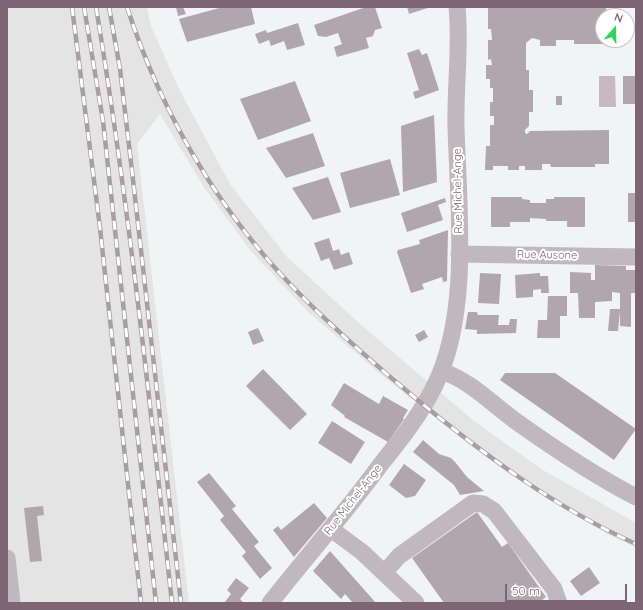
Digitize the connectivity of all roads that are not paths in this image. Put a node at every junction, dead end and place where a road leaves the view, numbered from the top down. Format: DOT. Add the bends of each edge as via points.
graph roads {
  1 [pos="458,8"];
  2 [pos="459,254"];
  3 [pos="636,257"];
  4 [pos="441,372"];
  5 [pos="636,497"];
  6 [pos="331,529"];
  7 [pos="7,558"];
  8 [pos="384,573"];
  9 [pos="12,603"];
  10 [pos="270,603"];
  11 [pos="416,603"];
  12 [pos="559,603"];
  1 -- 2 [label="street, Rue Michel-Ange" via="456,126"];
  2 -- 3 [label="street, Rue Ausone"];
  2 -- 4 [label="street, Rue Michel-Ange" via="457,304 448,352"];
  4 -- 5 [label="street" via="455,376 555,448"];
  4 -- 6 [label="street, Rue Michel-Ange" via="420,412"];
  6 -- 8 [label="street" via="362,552"];
  6 -- 10 [label="street, Rue Michel-Ange"];
  7 -- 9 [label="street"];
  8 -- 11 [label="street"];
  8 -- 12 [label="street" via="399,556 473,503 482,504 494,511 554,589"];
}
